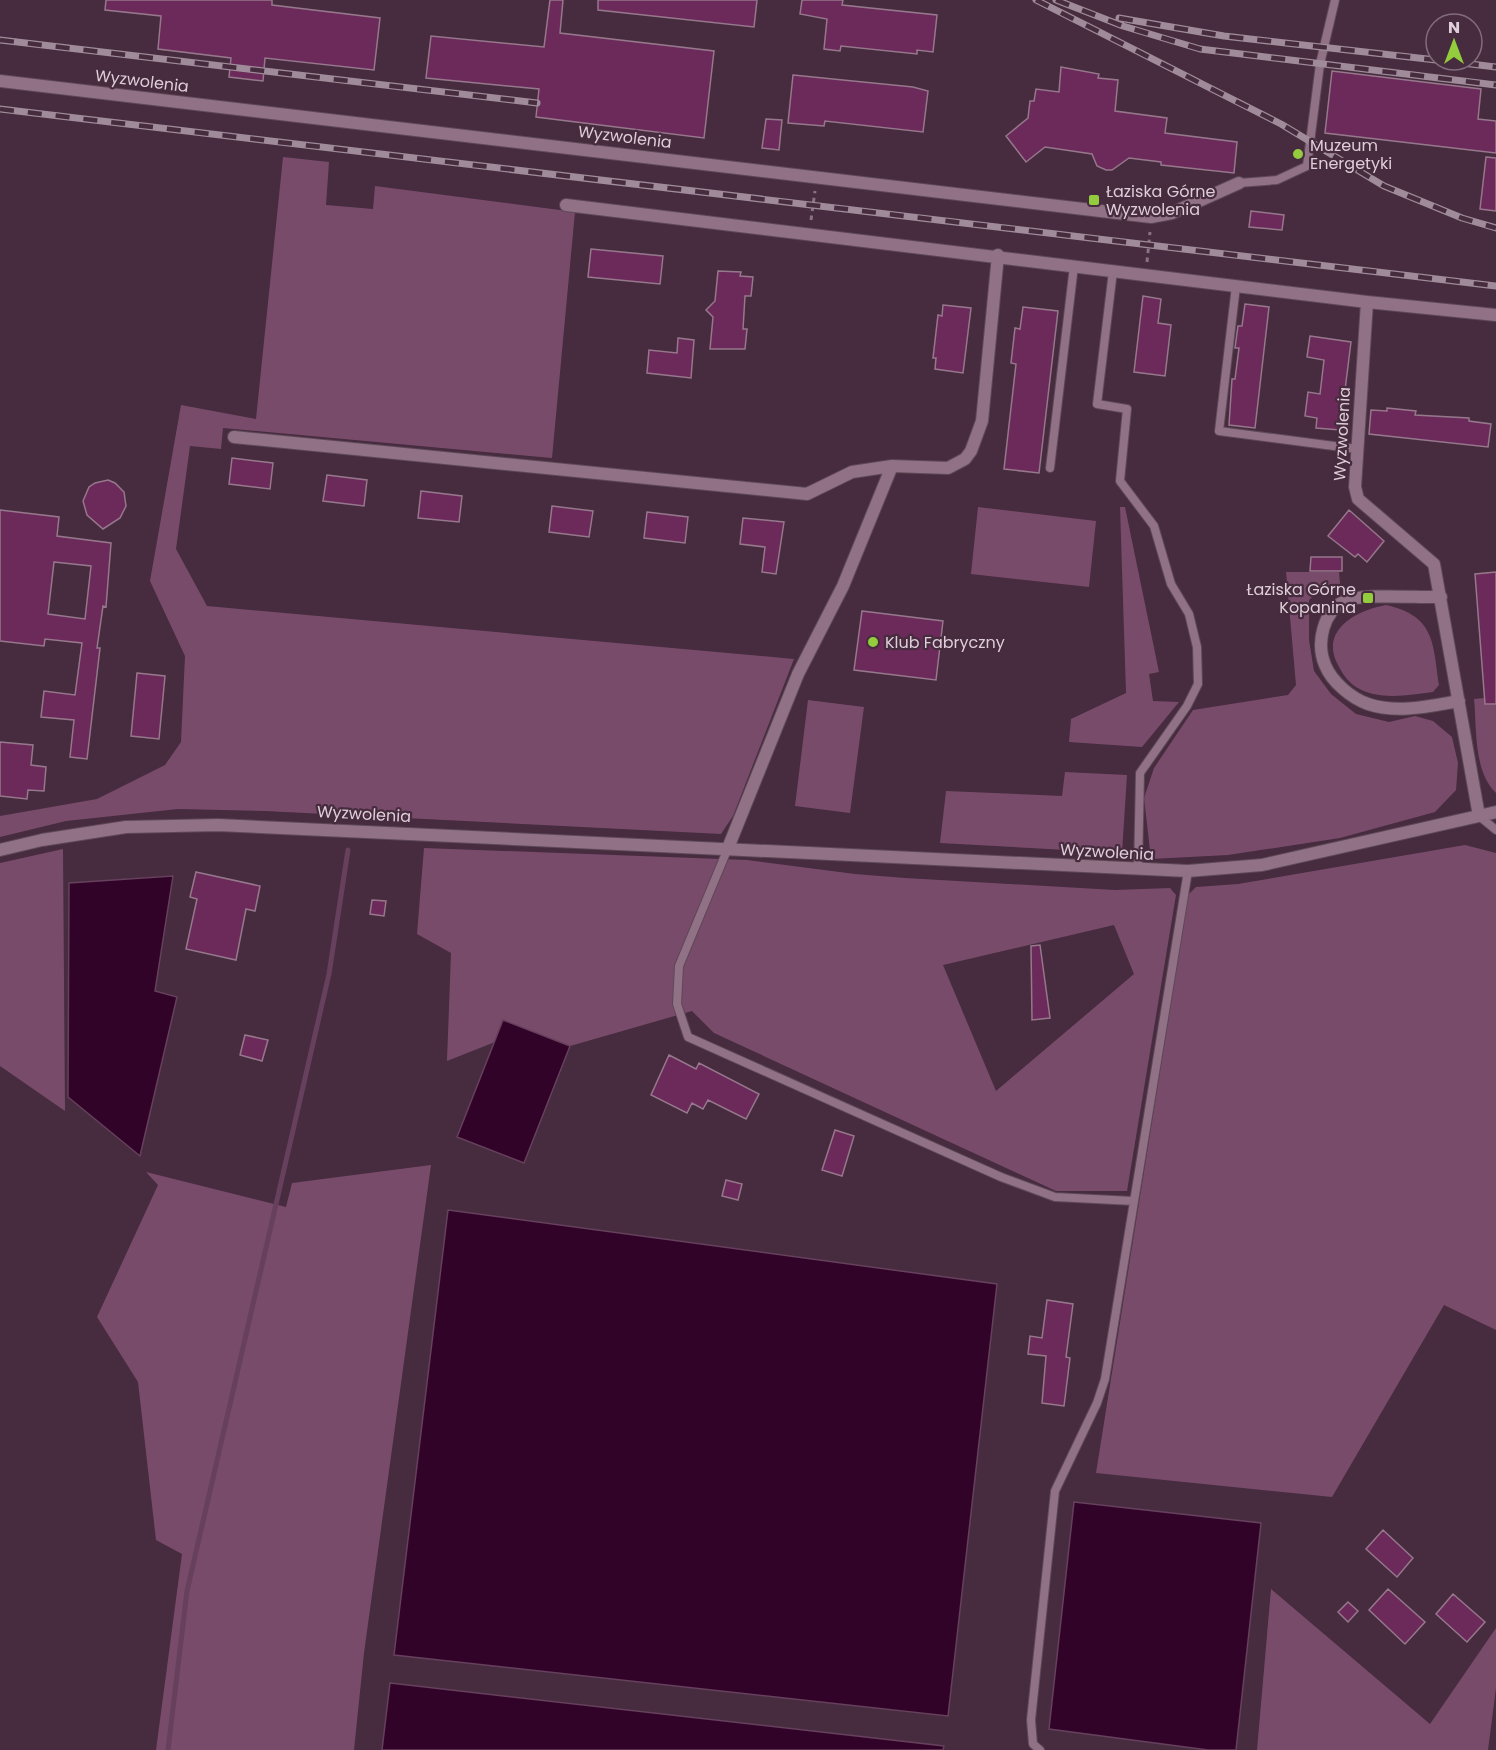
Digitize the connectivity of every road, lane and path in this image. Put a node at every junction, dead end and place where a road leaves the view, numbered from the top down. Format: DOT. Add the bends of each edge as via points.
graph roads {
  1 [pos="1335,0"];
  2 [pos="0,81"];
  3 [pos="817,176"];
  4 [pos="1239,183"];
  5 [pos="566,205"];
  6 [pos="1151,217"];
  7 [pos="810,234"];
  8 [pos="998,255"];
  9 [pos="1074,266"];
  10 [pos="1113,271"];
  11 [pos="1146,275"];
  12 [pos="1236,286"];
  13 [pos="1367,302"];
  14 [pos="1496,315"];
  15 [pos="234,437"];
  16 [pos="1357,448"];
  17 [pos="892,466"];
  18 [pos="1050,468"];
  19 [pos="1442,597"];
  20 [pos="1459,701"];
  21 [pos="1496,812"];
  22 [pos="1479,816"];
  23 [pos="1496,830"];
  24 [pos="728,848"];
  25 [pos="0,850"];
  26 [pos="1138,870"];
  27 [pos="1188,871"];
  28 [pos="1133,1201"];
  29 [pos="1040,1750"];
  1 -- 4 [label="lane" via="1320,64 1307,166 1277,180"];
  2 -- 3 [label="street, Wyzwolenia"];
  3 -- 6 [label="street, Wyzwolenia"];
  3 -- 7 [label="path"];
  4 -- 6 [label="street, Wyzwolenia" via="1172,213"];
  5 -- 7 [label="street"];
  6 -- 11 [label="path"];
  7 -- 8 [label="street"];
  8 -- 9 [label="street"];
  8 -- 17 [label="street" via="982,421 971,451 948,468"];
  9 -- 10 [label="street"];
  9 -- 18 [label="lane"];
  10 -- 11 [label="street"];
  10 -- 26 [label="lane" via="1097,404 1127,409 1120,481 1154,526 1171,584 1189,614 1197,647 1198,684 1140,773"];
  11 -- 12 [label="street"];
  12 -- 13 [label="street"];
  12 -- 16 [label="lane" via="1219,431"];
  13 -- 14 [label="street"];
  13 -- 16 [label="street, Wyzwolenia"];
  15 -- 17 [label="street" via="807,494 852,472"];
  16 -- 19 [label="street, Wyzwolenia" via="1354,488 1358,499 1434,564"];
  17 -- 24 [label="street" via="843,586 798,674"];
  19 -- 20 [label="street, Wyzwolenia"];
  19 -- 20 [label="street" via="1346,601 1328,612 1322,634 1324,664 1342,690 1367,704 1395,710"];
  20 -- 22 [label="street, Wyzwolenia"];
  21 -- 22 [label="street, Wyzwolenia"];
  22 -- 23 [label="lane"];
  22 -- 27 [label="street, Wyzwolenia" via="1262,865"];
  24 -- 25 [label="street, Wyzwolenia" via="218,825 126,827"];
  24 -- 26 [label="street, Wyzwolenia"];
  24 -- 28 [label="lane" via="679,966 677,1004 688,1037 1055,1197"];
  26 -- 27 [label="street, Wyzwolenia"];
  27 -- 28 [label="lane"];
  28 -- 29 [label="lane" via="1105,1379 1098,1403 1055,1491 1031,1720 1033,1744"];
}
